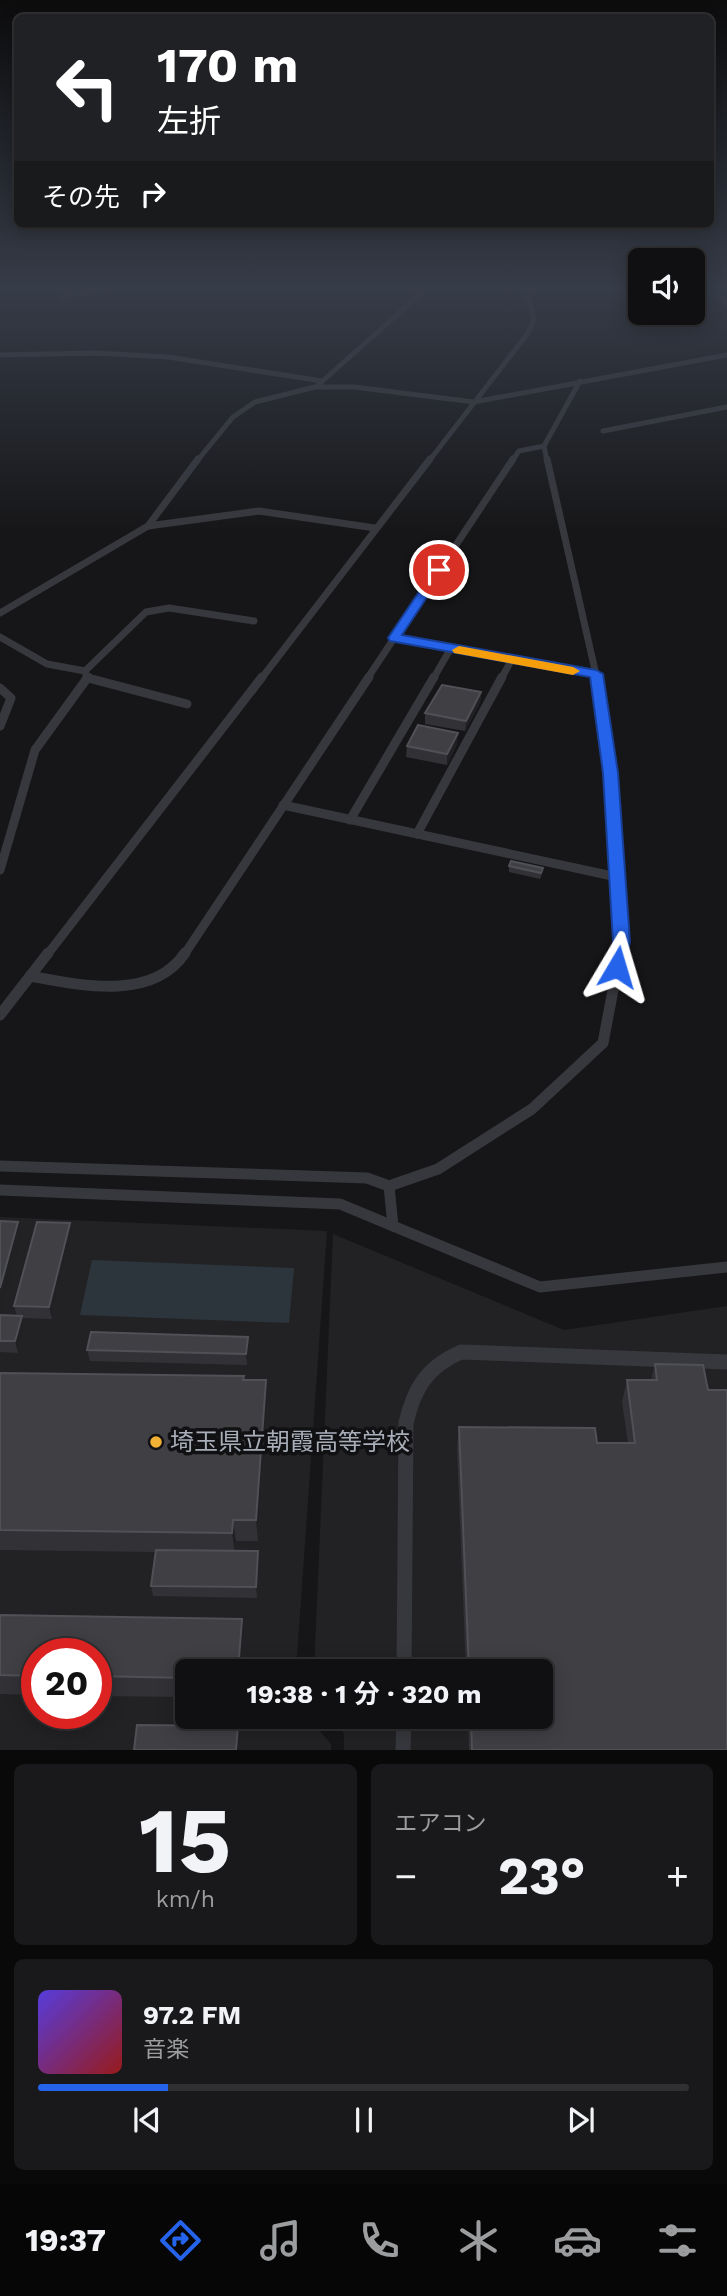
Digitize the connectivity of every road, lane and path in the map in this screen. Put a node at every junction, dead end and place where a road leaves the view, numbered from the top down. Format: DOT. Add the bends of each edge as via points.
graph roads {
  1 [pos="253,371"];
  2 [pos="334,371"];
  3 [pos="499,371"];
  4 [pos="638,371"];
  5 [pos="322,381"];
  6 [pos="580,381"];
  7 [pos="315,387"];
  8 [pos="474,402"];
  9 [pos="727,407"];
  10 [pos="603,431"];
  11 [pos="544,446"];
  12 [pos="148,526"];
  13 [pos="375,528"];
  14 [pos="0,612"];
  15 [pos="254,621"];
  16 [pos="0,637"];
  17 [pos="394,638"];
  18 [pos="450,648"];
  19 [pos="512,661"];
  20 [pos="596,674"];
  21 [pos="86,675"];
  22 [pos="0,688"];
  23 [pos="187,704"];
  24 [pos="1,720"];
  25 [pos="283,806"];
  26 [pos="350,820"];
  27 [pos="417,834"];
  28 [pos="0,870"];
  29 [pos="617,877"];
  30 [pos="30,976"];
  31 [pos="0,1015"];
  32 [pos="0,1166"];
  33 [pos="389,1186"];
  34 [pos="0,1190"];
  35 [pos="393,1226"];
  36 [pos="727,1267"];
  37 [pos="727,1362"];
  38 [pos="404,1659"];
  39 [pos="404,1729"];
  40 [pos="404,1750"];
  1 -- 5 [label="lane"];
  2 -- 5 [label="lane"];
  3 -- 8 [label="lane"];
  4 -- 6 [label="lane"];
  5 -- 7 [label="lane"];
  6 -- 8 [label="lane"];
  6 -- 11 [label="lane"];
  7 -- 8 [label="lane" via="371,388"];
  7 -- 12 [label="lane" via="255,402 233,416"];
  8 -- 13 [label="lane"];
  9 -- 10 [label="lane"];
  11 -- 17 [label="lane" via="519,450"];
  11 -- 20 [label="lane"];
  12 -- 13 [label="lane" via="259,511"];
  12 -- 14 [label="lane"];
  13 -- 30 [label="lane"];
  15 -- 21 [label="lane" via="169,608 146,612"];
  16 -- 21 [label="lane" via="47,664"];
  17 -- 18 [label="lane"];
  17 -- 25 [label="lane"];
  18 -- 19 [label="lane"];
  18 -- 26 [label="lane"];
  19 -- 20 [label="lane"];
  19 -- 27 [label="lane"];
  20 -- 29 [label="lane" via="611,773"];
  21 -- 23 [label="lane"];
  21 -- 28 [label="lane" via="36,750"];
  22 -- 24 [label="lane" via="11,698"];
  25 -- 26 [label="lane"];
  25 -- 30 [label="lane" via="175,968 134,984 92,988"];
  26 -- 27 [label="lane"];
  27 -- 29 [label="lane"];
  29 -- 33 [label="lane" via="622,942 603,1043 532,1109 438,1169"];
  30 -- 31 [label="lane"];
  32 -- 33 [label="lane" via="367,1178"];
  33 -- 35 [label="lane"];
  34 -- 35 [label="lane" via="340,1204"];
  35 -- 36 [label="lane" via="540,1287"];
  37 -- 38 [label="lane" via="461,1352 424,1375 412,1394 406,1423"];
  39 -- 40 [label="lane"];
}
